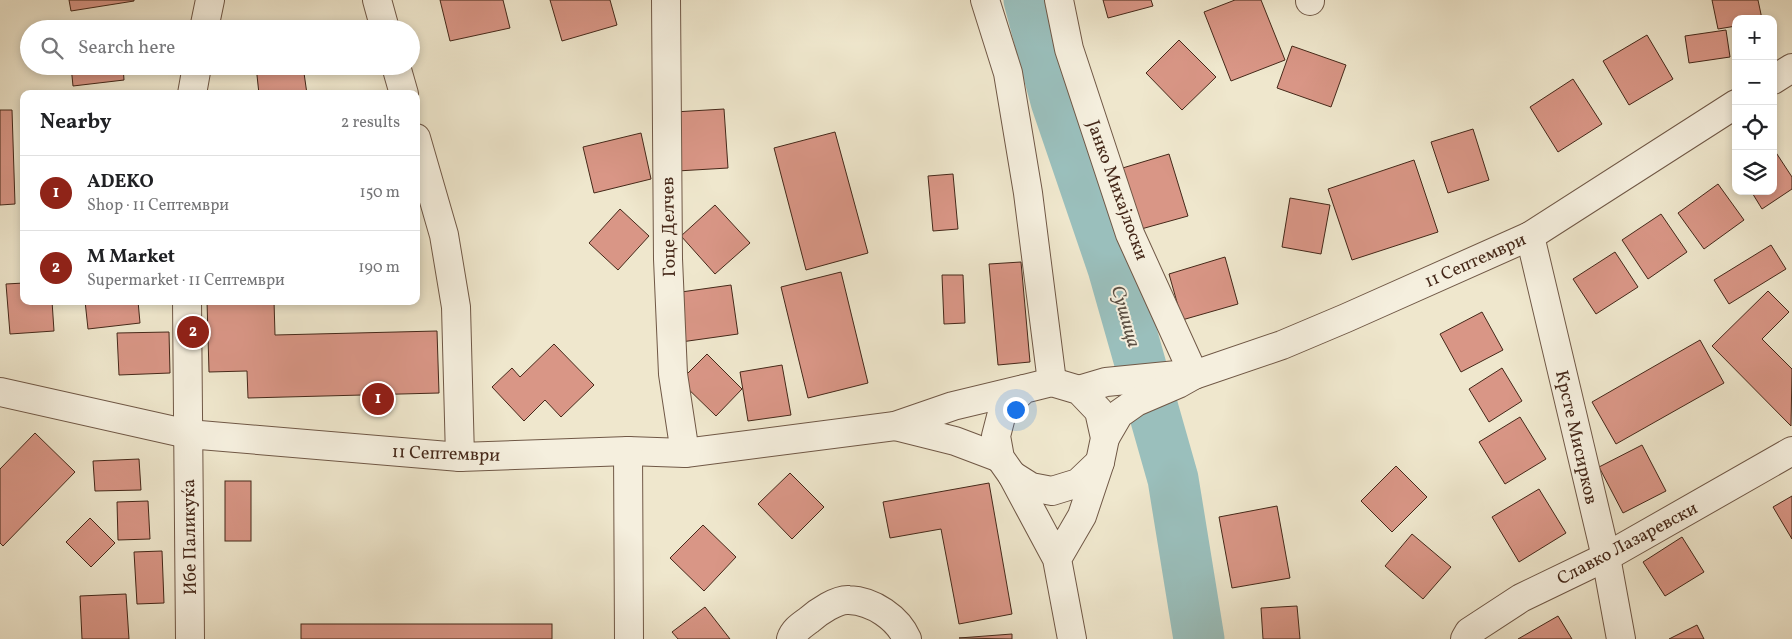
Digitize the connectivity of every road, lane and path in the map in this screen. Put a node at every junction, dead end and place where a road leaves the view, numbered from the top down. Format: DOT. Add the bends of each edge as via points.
graph roads {
  1 [pos="210,0"];
  2 [pos="377,0"];
  3 [pos="666,0"];
  4 [pos="986,0"];
  5 [pos="1059,0"];
  6 [pos="206,20"];
  7 [pos="383,20"];
  8 [pos="1792,68"];
  9 [pos="195,75"];
  10 [pos="399,75"];
  11 [pos="1777,77"];
  12 [pos="193,90"];
  13 [pos="403,90"];
  14 [pos="1734,105"];
  15 [pos="420,152"];
  16 [pos="1530,236"];
  17 [pos="187,305"];
  18 [pos="1183,378"];
  19 [pos="1052,382"];
  20 [pos="1024,389"];
  21 [pos="1079,390"];
  22 [pos="0,392"];
  23 [pos="895,426"];
  24 [pos="188,434"];
  25 [pos="1102,450"];
  26 [pos="1792,451"];
  27 [pos="628,452"];
  28 [pos="685,453"];
  29 [pos="460,457"];
  30 [pos="1006,467"];
  31 [pos="1606,557"];
  32 [pos="1057,559"];
  33 [pos="190,639"];
  34 [pos="629,639"];
  35 [pos="791,639"];
  36 [pos="907,639"];
  37 [pos="1072,639"];
  38 [pos="1465,639"];
  39 [pos="1621,639"];
  1 -- 6 [label="street"];
  2 -- 7 [label="street"];
  3 -- 28 [label="street, Гоце Делчев" via="668,259 673,374"];
  4 -- 19 [label="street" via="1008,73 1028,193"];
  5 -- 18 [label="street, Јанко Михајлоски" via="1069,48 1130,234"];
  8 -- 11 [label="street"];
  9 -- 12 [label="street"];
  10 -- 13 [label="street"];
  14 -- 16 [label="street, 11 Септември"];
  15 -- 29 [label="street" via="444,235 456,308"];
  16 -- 18 [label="street, 11 Септември" via="1282,345"];
  16 -- 31 [label="street, Крсте Мисирков"];
  17 -- 24 [label="street, Ибе Паликуќа"];
  18 -- 21 [label="street, 11 Септември" via="1106,382"];
  18 -- 25 [label="street, 11 Септември" via="1119,414"];
  19 -- 20 [label="street"];
  19 -- 21 [label="street"];
  20 -- 23 [label="street, 11 Септември" via="953,406"];
  20 -- 30 [label="street" via="1003,409 996,436"];
  21 -- 25 [label="street" via="1099,412"];
  22 -- 24 [label="street, 11 Септември"];
  23 -- 28 [label="street, 11 Септември"];
  23 -- 30 [label="street, 11 Септември" via="954,441"];
  24 -- 29 [label="street, 11 Септември"];
  24 -- 33 [label="street, Ибе Паликуќа"];
  25 -- 30 [label="street" via="1078,483 1052,490 1031,487"];
  25 -- 32 [label="street" via="1082,516"];
  26 -- 31 [label="street, Славко Лазаревски"];
  27 -- 28 [label="street, 11 Септември"];
  27 -- 29 [label="street, 11 Септември"];
  27 -- 34 [label="street"];
  30 -- 32 [label="street"];
  31 -- 38 [label="street, Славко Лазаревски" via="1521,598 1469,632"];
  31 -- 39 [label="street, Крсте Мисирков"];
  32 -- 37 [label="street"];
  35 -- 36 [label="street" via="793,632 820,611 848,599 877,606 904,631"];
}
